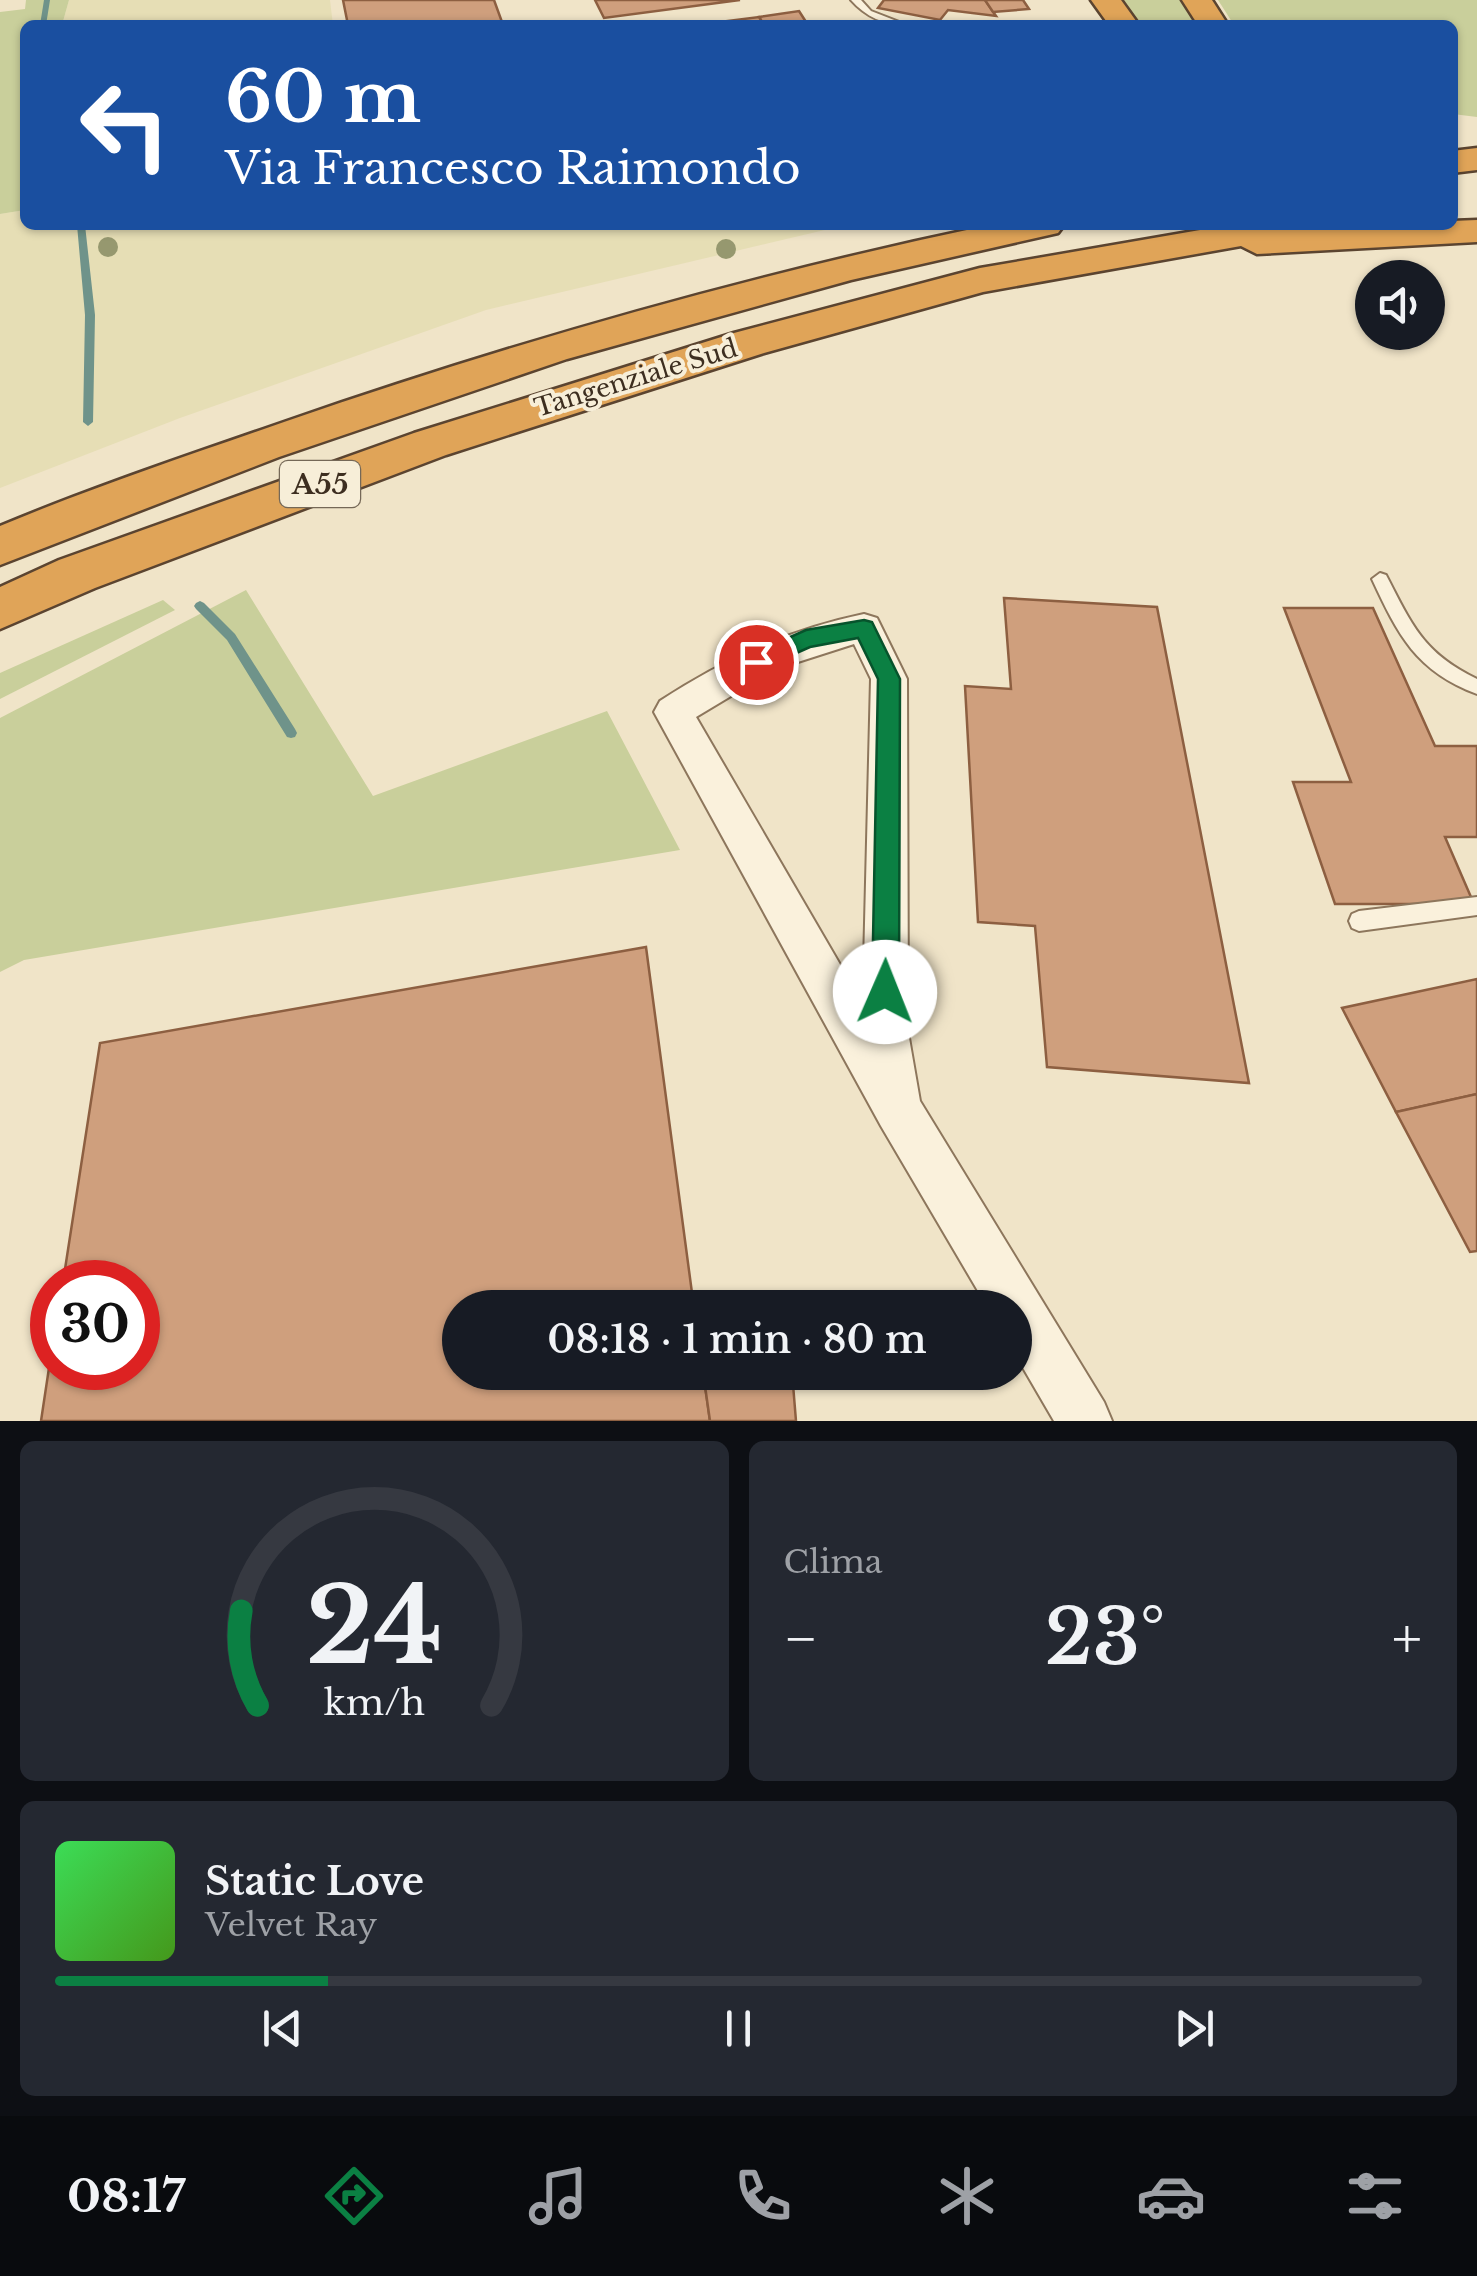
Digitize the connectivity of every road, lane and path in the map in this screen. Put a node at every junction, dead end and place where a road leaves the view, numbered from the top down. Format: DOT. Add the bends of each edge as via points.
graph roads {
  1 [pos="856,0"];
  2 [pos="889,20"];
  3 [pos="956,230"];
  4 [pos="1021,230"];
  5 [pos="1265,230"];
  6 [pos="1477,230"];
  7 [pos="1144,250"];
  8 [pos="899,255"];
  9 [pos="0,546"];
  10 [pos="1380,579"];
  11 [pos="0,609"];
  12 [pos="1477,687"];
  13 [pos="1477,906"];
  14 [pos="1359,921"];
  15 [pos="898,1110"];
  16 [pos="1085,1421"];
  1 -- 2 [label="lane"];
  3 -- 8 [label="highway"];
  4 -- 8 [label="highway, Tangenziale Sud / A55"];
  5 -- 7 [label="highway, Tangenziale Sud / A55"];
  6 -- 7 [label="highway"];
  7 -- 11 [label="highway, Tangenziale Sud / A55" via="980,280 645,374 412,450"];
  8 -- 9 [label="highway, Tangenziale Sud / A55" via="407,394"];
  10 -- 12 [label="lane" via="1409,642 1438,670"];
  13 -- 14 [label="lane"];
  15 -- 15 [label="street" via="884,1032 889,679 864,628 806,639 730,674 673,712"];
  15 -- 16 [label="street"];
}
